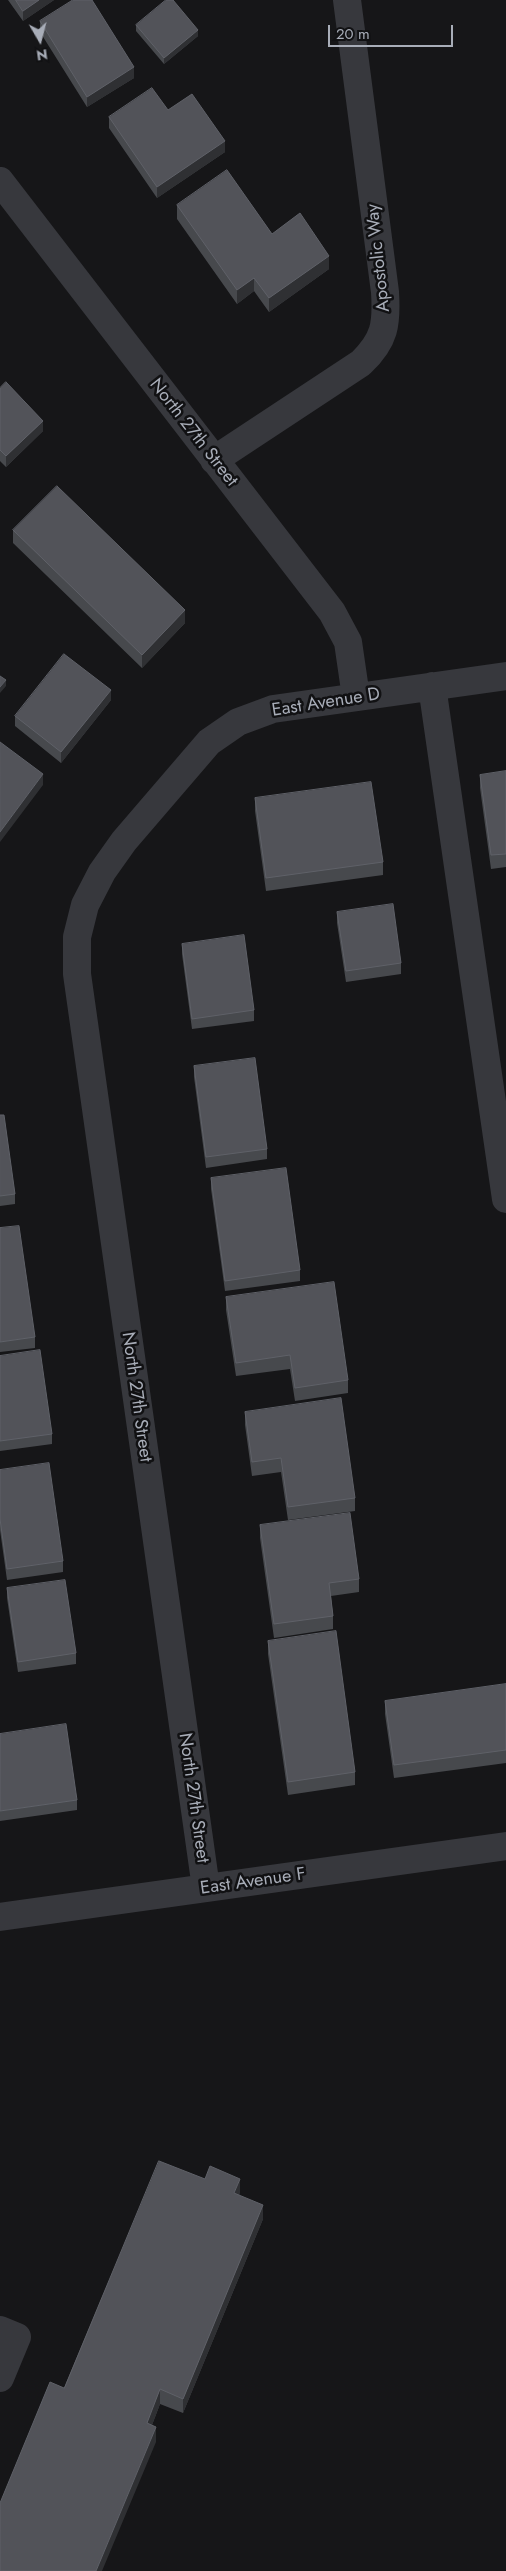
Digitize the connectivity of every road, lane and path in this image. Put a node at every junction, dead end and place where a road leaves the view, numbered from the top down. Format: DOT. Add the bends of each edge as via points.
graph roads {
  1 [pos="348,0"];
  2 [pos="0,181"];
  3 [pos="214,460"];
  4 [pos="506,676"];
  5 [pos="432,686"];
  6 [pos="356,698"];
  7 [pos="85,905"];
  8 [pos="506,1199"];
  9 [pos="506,1846"];
  10 [pos="206,1888"];
  11 [pos="0,1917"];
  12 [pos="0,2330"];
  13 [pos="0,2378"];
  1 -- 3 [label="street, Apostolic Way" via="386,292 384,331 375,349 361,363"];
  2 -- 3 [label="street, North 27th Street"];
  3 -- 6 [label="street, North 27th Street" via="332,612 348,642"];
  4 -- 5 [label="street, East Avenue D"];
  5 -- 6 [label="street, East Avenue D"];
  5 -- 8 [label="street"];
  6 -- 7 [label="street, East Avenue D" via="273,709 238,722 209,742 124,841 102,872"];
  7 -- 10 [label="street, North 27th Street" via="77,937 77,974"];
  9 -- 10 [label="street, East Avenue F"];
  10 -- 11 [label="street, East Avenue F"];
  12 -- 13 [label="street" via="17,2337"];
}
